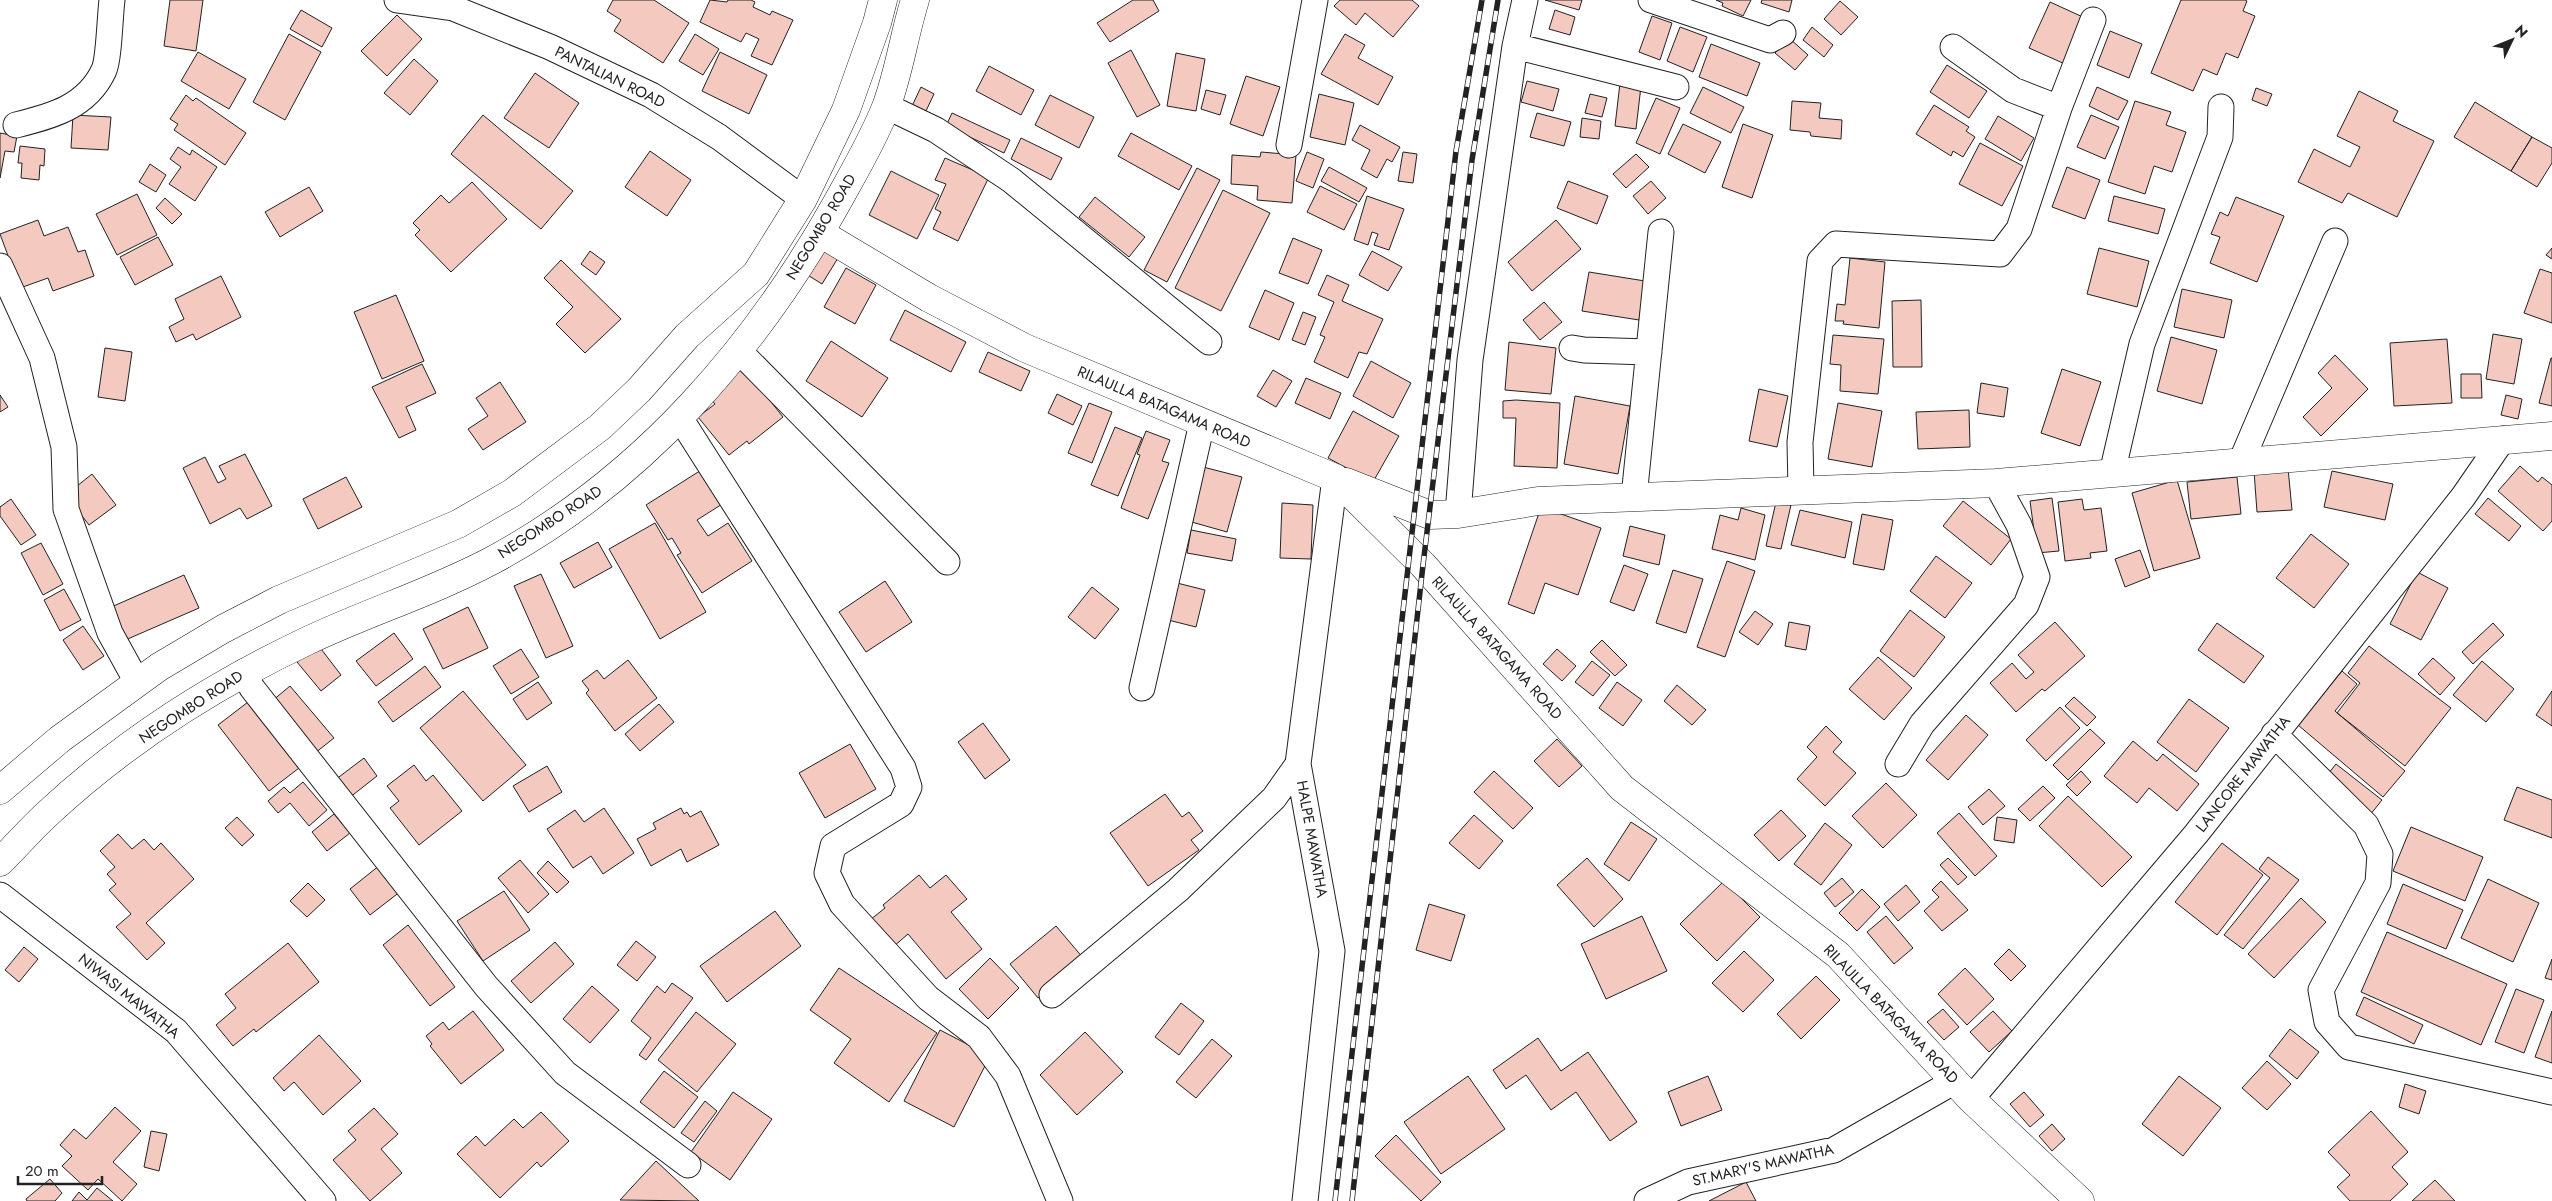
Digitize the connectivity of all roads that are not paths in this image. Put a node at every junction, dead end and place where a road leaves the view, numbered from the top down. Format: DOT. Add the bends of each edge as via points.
graph roads {
  1 [pos="112,0"];
  2 [pos="397,0"];
  3 [pos="882,0"];
  4 [pos="915,0"];
  5 [pos="1315,0"];
  6 [pos="1524,0"];
  7 [pos="1651,0"];
  8 [pos="456,4"];
  9 [pos="2092,20"];
  10 [pos="1782,33"];
  11 [pos="1515,46"];
  12 [pos="1954,47"];
  13 [pos="1676,88"];
  14 [pos="886,106"];
  15 [pos="2222,106"];
  16 [pos="2059,108"];
  17 [pos="16,125"];
  18 [pos="1289,145"];
  19 [pos="803,199"];
  20 [pos="1661,232"];
  21 [pos="820,233"];
  22 [pos="2335,241"];
  23 [pos="0,266"];
  24 [pos="1209,342"];
  25 [pos="1572,348"];
  26 [pos="738,350"];
  27 [pos="1649,352"];
  28 [pos="680,418"];
  29 [pos="1202,423"];
  30 [pos="2552,436"];
  31 [pos="2503,439"];
  32 [pos="2241,462"];
  33 [pos="2112,473"];
  34 [pos="1335,478"];
  35 [pos="1996,483"];
  36 [pos="1801,490"];
  37 [pos="1634,497"];
  38 [pos="1458,514"];
  39 [pos="947,562"];
  40 [pos="244,672"];
  41 [pos="137,682"];
  42 [pos="1142,688"];
  43 [pos="2274,734"];
  44 [pos="1298,764"];
  45 [pos="1898,764"];
  46 [pos="2,784"];
  47 [pos="0,862"];
  48 [pos="0,895"];
  49 [pos="1052,995"];
  50 [pos="1963,1090"];
  51 [pos="2552,1092"];
  52 [pos="688,1165"];
  53 [pos="323,1201"];
  54 [pos="1060,1201"];
  55 [pos="1304,1201"];
  56 [pos="1647,1201"];
  57 [pos="2080,1201"];
  1 -- 17 [label="street" via="104,69 83,100 57,114"];
  2 -- 8 [label="street, PANTALIAN ROAD"];
  3 -- 19 [label="main road, NEGOMBO ROAD" via="846,110"];
  4 -- 14 [label="main road, NEGOMBO ROAD"];
  5 -- 18 [label="street"];
  6 -- 11 [label="street"];
  7 -- 10 [label="street" via="1770,40"];
  8 -- 19 [label="street, PANTALIAN ROAD" via="651,95 719,137"];
  9 -- 16 [label="street"];
  11 -- 13 [label="street"];
  11 -- 38 [label="street" via="1470,360"];
  12 -- 16 [label="street" via="2013,90"];
  14 -- 21 [label="main road, NEGOMBO ROAD" via="866,152"];
  14 -- 24 [label="street" via="936,130 1011,180"];
  15 -- 33 [label="street" via="2220,136 2142,344"];
  16 -- 36 [label="street" via="2018,229 2000,254 1836,244 1820,261 1800,442"];
  19 -- 41 [label="main road, NEGOMBO ROAD" via="756,274 688,336 607,421 566,454 512,493 458,524 279,600 224,628"];
  20 -- 27 [label="street"];
  21 -- 26 [label="main road, NEGOMBO ROAD" via="781,294"];
  21 -- 29 [label="main road, RILAULLA BATAGAMA ROAD" via="929,298 1025,348"];
  22 -- 32 [label="street"];
  23 -- 41 [label="street" via="42,358 64,447 66,509 110,633"];
  25 -- 27 [label="street"];
  26 -- 28 [label="main road, NEGOMBO ROAD"];
  26 -- 39 [label="street"];
  27 -- 37 [label="street"];
  28 -- 40 [label="main road, NEGOMBO ROAD" via="630,467 582,505 491,561 309,640"];
  28 -- 54 [label="street" via="903,768 909,787 901,804 833,846 827,873 842,904 928,998 980,1037 1008,1076"];
  29 -- 34 [label="main road, RILAULLA BATAGAMA ROAD"];
  29 -- 42 [label="street"];
  30 -- 31 [label="main road"];
  31 -- 32 [label="main road"];
  31 -- 43 [label="street, LANCORE MAWATHA" via="2463,497"];
  32 -- 33 [label="main road"];
  33 -- 35 [label="main road"];
  34 -- 38 [label="main road" via="1430,515"];
  34 -- 44 [label="street, HALPE MAWATHA"];
  34 -- 50 [label="main road, RILAULLA BATAGAMA ROAD" via="1423,565 1622,788 1838,955"];
  35 -- 36 [label="main road"];
  35 -- 45 [label="street" via="2019,525 2037,577 2026,605 1922,724"];
  36 -- 37 [label="main road"];
  37 -- 38 [label="main road" via="1538,501"];
  40 -- 47 [label="main road, NEGOMBO ROAD" via="122,752 46,815"];
  40 -- 52 [label="street" via="252,688 486,986 565,1073"];
  41 -- 46 [label="main road, NEGOMBO ROAD"];
  43 -- 50 [label="street, LANCORE MAWATHA" via="2196,834"];
  43 -- 51 [label="street" via="2366,825 2380,854 2378,883 2321,990 2327,1022 2350,1047"];
  44 -- 49 [label="street" via="1274,798 1178,890"];
  44 -- 55 [label="street, HALPE MAWATHA" via="1332,950"];
  48 -- 53 [label="street, NIWASI MAWATHA" via="176,1031"];
  50 -- 56 [label="street, ST.MARY'S MAWATHA" via="1834,1150 1688,1182"];
  50 -- 57 [label="main road, RILAULLA BATAGAMA ROAD"];
}
